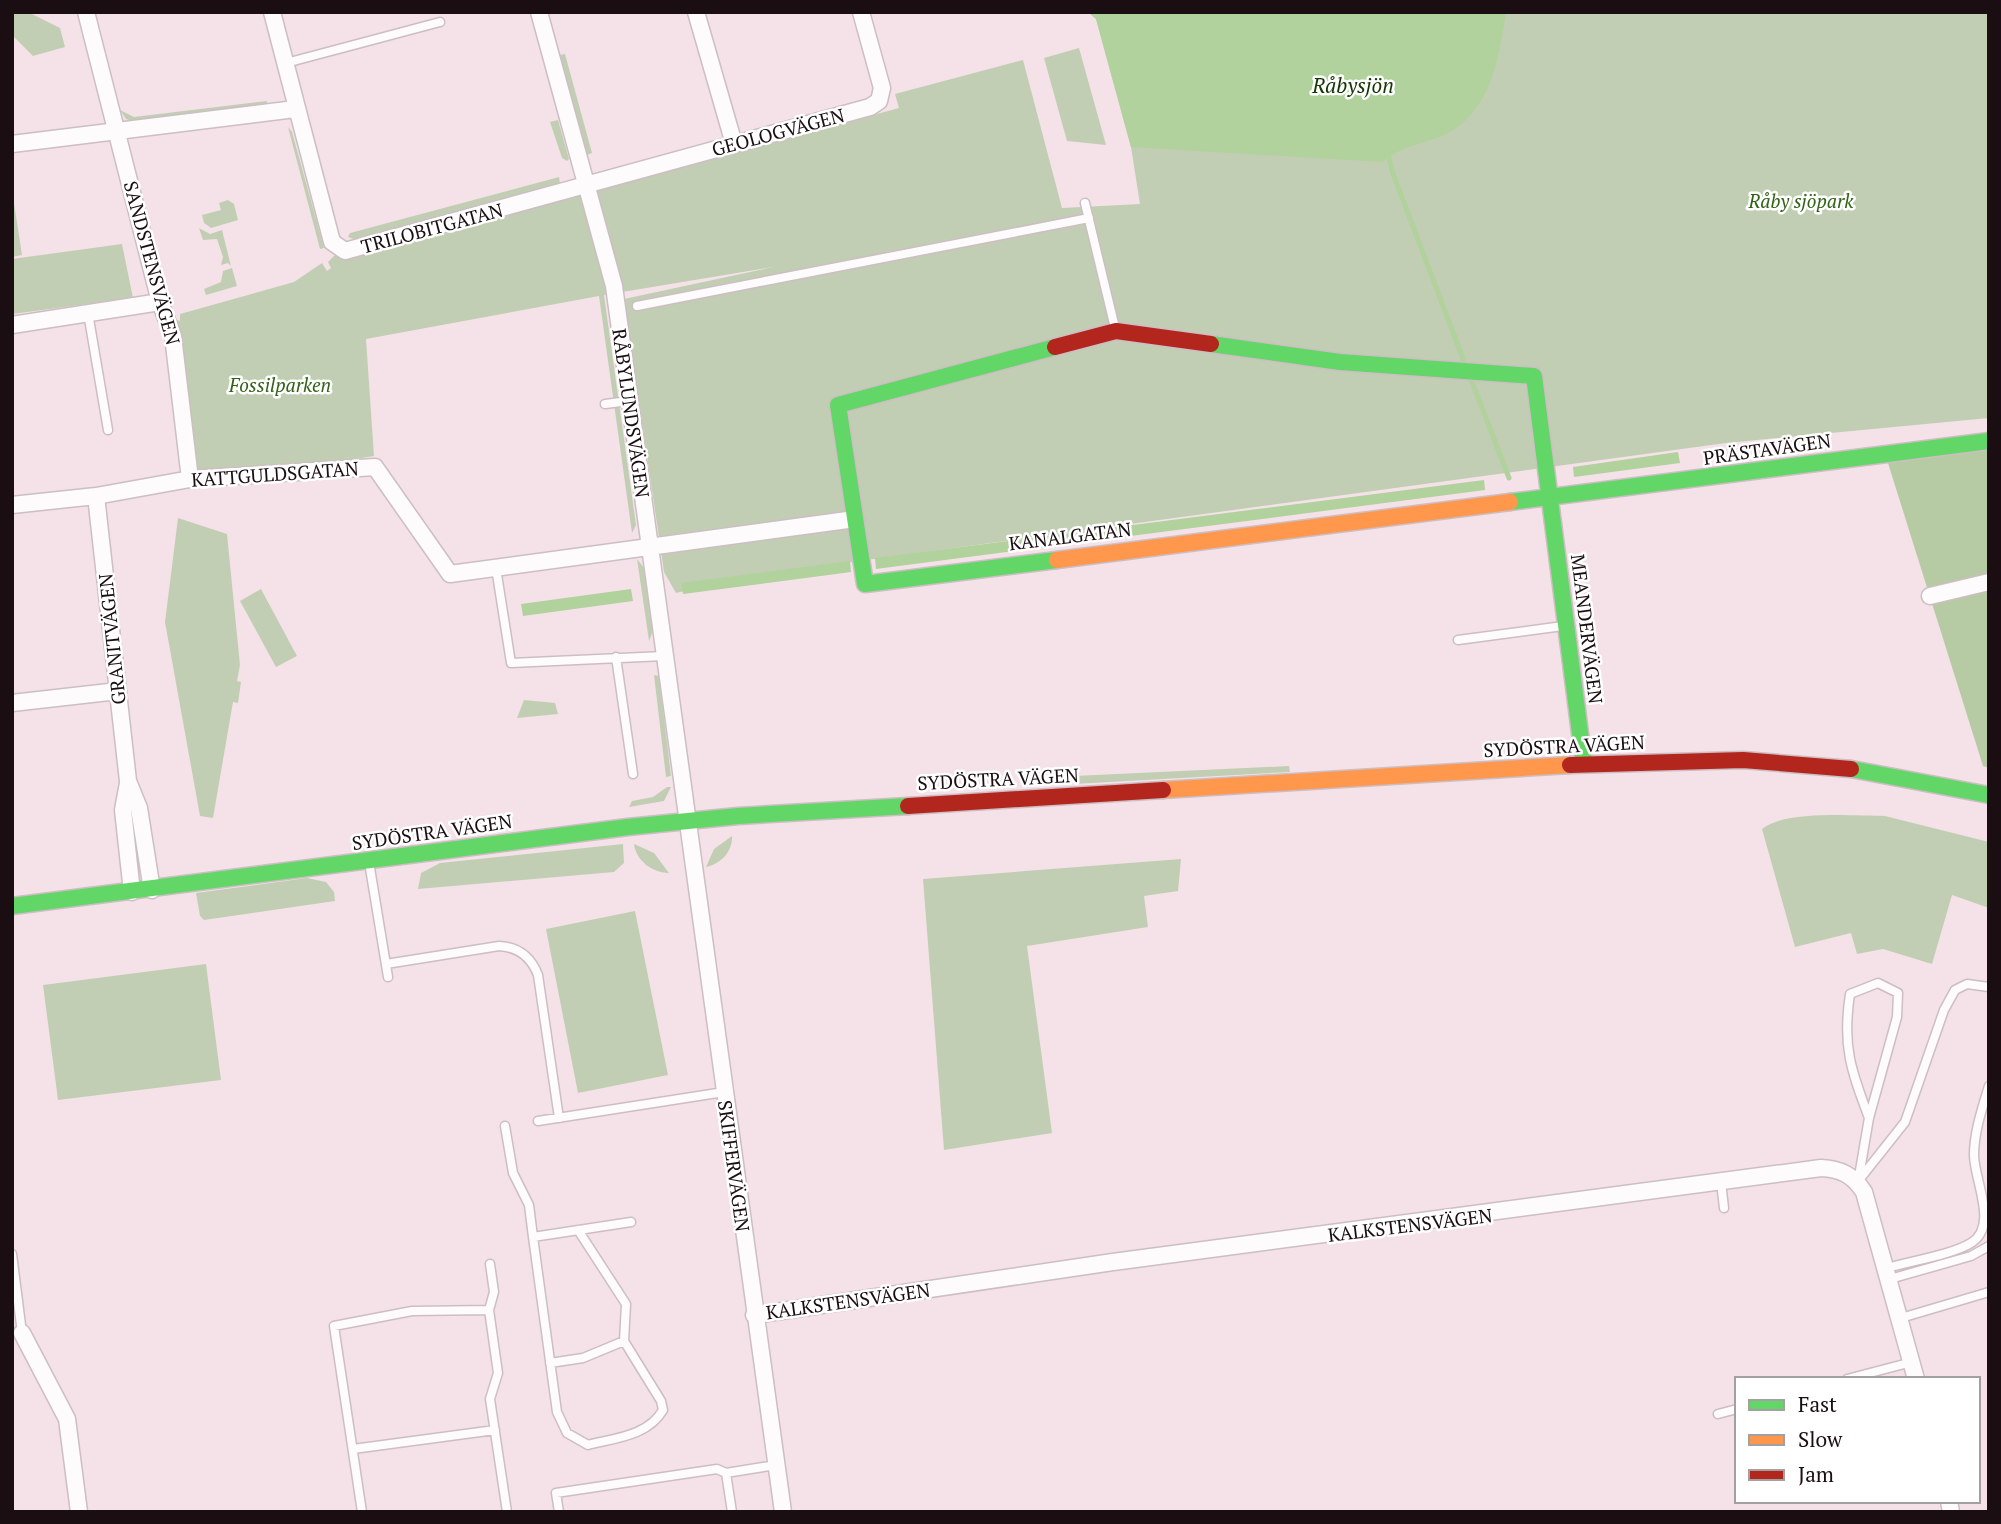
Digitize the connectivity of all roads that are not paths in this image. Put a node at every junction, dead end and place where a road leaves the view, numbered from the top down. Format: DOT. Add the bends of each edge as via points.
graph roads {
  1 [pos="86,12"];
  2 [pos="272,12"];
  3 [pos="539,12"];
  4 [pos="696,12"];
  5 [pos="861,12"];
  6 [pos="440,22"];
  7 [pos="286,63"];
  8 [pos="295,108"];
  9 [pos="118,132"];
  10 [pos="12,144"];
  11 [pos="734,144"];
  12 [pos="587,185"];
  13 [pos="1085,203"];
  14 [pos="1089,218"];
  15 [pos="160,302"];
  16 [pos="637,306"];
  17 [pos="88,313"];
  18 [pos="12,325"];
  19 [pos="1116,331"];
  20 [pos="629,401"];
  21 [pos="605,404"];
  22 [pos="108,430"];
  23 [pos="1989,440"];
  24 [pos="190,480"];
  25 [pos="96,496"];
  26 [pos="1551,498"];
  27 [pos="12,505"];
  28 [pos="855,519"];
  29 [pos="649,548"];
  30 [pos="496,568"];
  31 [pos="1989,582"];
  32 [pos="1930,596"];
  33 [pos="1563,626"];
  34 [pos="1458,640"];
  35 [pos="664,656"];
  36 [pos="616,657"];
  37 [pos="118,691"];
  38 [pos="12,703"];
  39 [pos="1584,764"];
  40 [pos="633,774"];
  41 [pos="128,781"];
  42 [pos="1989,795"];
  43 [pos="686,820"];
  44 [pos="369,861"];
  45 [pos="152,890"];
  46 [pos="132,892"];
  47 [pos="12,906"];
  48 [pos="386,964"];
  49 [pos="388,977"];
  50 [pos="1989,987"];
  51 [pos="1989,1086"];
  52 [pos="724,1092"];
  53 [pos="559,1118"];
  54 [pos="1869,1118"];
  55 [pos="538,1121"];
  56 [pos="505,1126"];
  57 [pos="1721,1182"];
  58 [pos="1858,1182"];
  59 [pos="1724,1208"];
  60 [pos="631,1222"];
  61 [pos="578,1230"];
  62 [pos="533,1237"];
  63 [pos="1989,1246"];
  64 [pos="12,1254"];
  65 [pos="490,1264"];
  66 [pos="1889,1274"];
  67 [pos="1989,1292"];
  68 [pos="489,1310"];
  69 [pos="754,1315"];
  70 [pos="1901,1318"];
  71 [pos="22,1333"];
  72 [pos="624,1341"];
  73 [pos="1912,1362"];
  74 [pos="551,1363"];
  75 [pos="1855,1377"];
  76 [pos="1916,1377"];
  77 [pos="1735,1410"];
  78 [pos="1718,1414"];
  79 [pos="495,1430"];
  80 [pos="353,1449"];
  81 [pos="776,1465"];
  82 [pos="726,1473"];
  83 [pos="79,1512"];
  84 [pos="362,1512"];
  85 [pos="507,1512"];
  86 [pos="559,1512"];
  87 [pos="732,1512"];
  88 [pos="782,1512"];
  1 -- 9 [label="street, SANDSTENSVÄGEN"];
  2 -- 7 [label="street, TRILOBITGATAN"];
  3 -- 12 [label="street, RÅBYLUNDSVÄGEN"];
  4 -- 11 [label="street"];
  5 -- 11 [label="street, GEOLOGVÄGEN" via="881,82 879,101"];
  6 -- 7 [label="lane"];
  7 -- 8 [label="street, TRILOBITGATAN"];
  8 -- 9 [label="street"];
  8 -- 12 [label="street, TRILOBITGATAN" via="332,242 345,251"];
  9 -- 10 [label="street"];
  9 -- 15 [label="street, SANDSTENSVÄGEN"];
  11 -- 12 [label="street, GEOLOGVÄGEN"];
  12 -- 20 [label="street, RÅBYLUNDSVÄGEN" via="614,286"];
  13 -- 14 [label="lane"];
  14 -- 16 [label="lane"];
  14 -- 19 [label="lane"];
  15 -- 17 [label="street"];
  15 -- 24 [label="street, SANDSTENSVÄGEN" via="173,336"];
  17 -- 18 [label="street"];
  17 -- 22 [label="lane"];
  19 -- 26 [label="street, MEANDERVÄGEN" via="1340,362 1534,376"];
  19 -- 28 [label="street, KANALGATAN" via="838,405"];
  20 -- 21 [label="lane"];
  20 -- 29 [label="street, RÅBYLUNDSVÄGEN"];
  23 -- 26 [label="street, PRÄSTAVÄGEN"];
  24 -- 25 [label="street, KATTGULDSGATAN"];
  24 -- 30 [label="street, KATTGULDSGATAN" via="375,467 450,574"];
  25 -- 27 [label="street, KATTGULDSGATAN"];
  25 -- 37 [label="street, GRANITVÄGEN"];
  26 -- 28 [label="street, KANALGATAN" via="865,584"];
  26 -- 33 [label="street, MEANDERVÄGEN"];
  28 -- 29 [label="street"];
  29 -- 30 [label="street, KATTGULDSGATAN"];
  29 -- 35 [label="street, RÅBYLUNDSVÄGEN"];
  30 -- 36 [label="lane" via="511,663"];
  31 -- 32 [label="street"];
  33 -- 34 [label="lane"];
  33 -- 39 [label="street, MEANDERVÄGEN"];
  35 -- 36 [label="lane"];
  35 -- 43 [label="street, RÅBYLUNDSVÄGEN"];
  36 -- 40 [label="lane"];
  37 -- 38 [label="street"];
  37 -- 41 [label="street, GRANITVÄGEN"];
  39 -- 42 [label="street, SYDÖSTRA VÄGEN" via="1743,760 1862,770"];
  39 -- 43 [label="street, SYDÖSTRA VÄGEN"];
  41 -- 45 [label="street, GRANITVÄGEN" via="139,808"];
  41 -- 46 [label="street, GRANITVÄGEN" via="123,810"];
  43 -- 44 [label="street, SYDÖSTRA VÄGEN"];
  43 -- 52 [label="street, SKIFFERVÄGEN"];
  44 -- 45 [label="street, SYDÖSTRA VÄGEN"];
  44 -- 48 [label="lane"];
  45 -- 46 [label="street, SYDÖSTRA VÄGEN"];
  46 -- 47 [label="street, SYDÖSTRA VÄGEN"];
  48 -- 49 [label="lane"];
  48 -- 53 [label="lane" via="499,946 526,955 538,975"];
  50 -- 58 [label="lane" via="1967,984 1955,990 1905,1122"];
  51 -- 66 [label="lane" via="1977,1124 1974,1157 1984,1212 1982,1228 1970,1244"];
  52 -- 53 [label="lane"];
  52 -- 69 [label="street, SKIFFERVÄGEN"];
  53 -- 55 [label="lane"];
  54 -- 54 [label="lane" via="1897,1017 1898,993 1878,984 1850,994 1846,1024 1849,1066"];
  54 -- 58 [label="lane"];
  56 -- 62 [label="lane" via="513,1172 529,1205"];
  57 -- 58 [label="street, KALKSTENSVÄGEN" via="1821,1168 1836,1169"];
  57 -- 59 [label="lane"];
  57 -- 69 [label="street, KALKSTENSVÄGEN" via="1113,1262"];
  58 -- 66 [label="street"];
  60 -- 61 [label="lane"];
  61 -- 62 [label="lane"];
  61 -- 72 [label="lane" via="626,1304"];
  62 -- 74 [label="lane"];
  63 -- 66 [label="lane" via="1971,1256"];
  64 -- 71 [label="lane"];
  65 -- 68 [label="lane" via="494,1292"];
  66 -- 70 [label="street"];
  67 -- 70 [label="lane"];
  68 -- 79 [label="lane" via="498,1373 490,1399"];
  68 -- 80 [label="lane" via="412,1311 334,1326"];
  69 -- 81 [label="street, SKIFFERVÄGEN"];
  70 -- 73 [label="street"];
  71 -- 83 [label="street" via="67,1419"];
  72 -- 74 [label="lane" via="583,1358"];
  72 -- 74 [label="lane" via="663,1410 656,1422 636,1433 589,1446 567,1433 557,1412"];
  73 -- 75 [label="lane"];
  73 -- 76 [label="street"];
  77 -- 78 [label="lane"];
  79 -- 80 [label="lane"];
  79 -- 85 [label="lane"];
  80 -- 84 [label="lane"];
  81 -- 82 [label="lane"];
  81 -- 88 [label="street, SKIFFERVÄGEN"];
  82 -- 86 [label="lane" via="717,1469 556,1493"];
  82 -- 87 [label="lane"];
}
